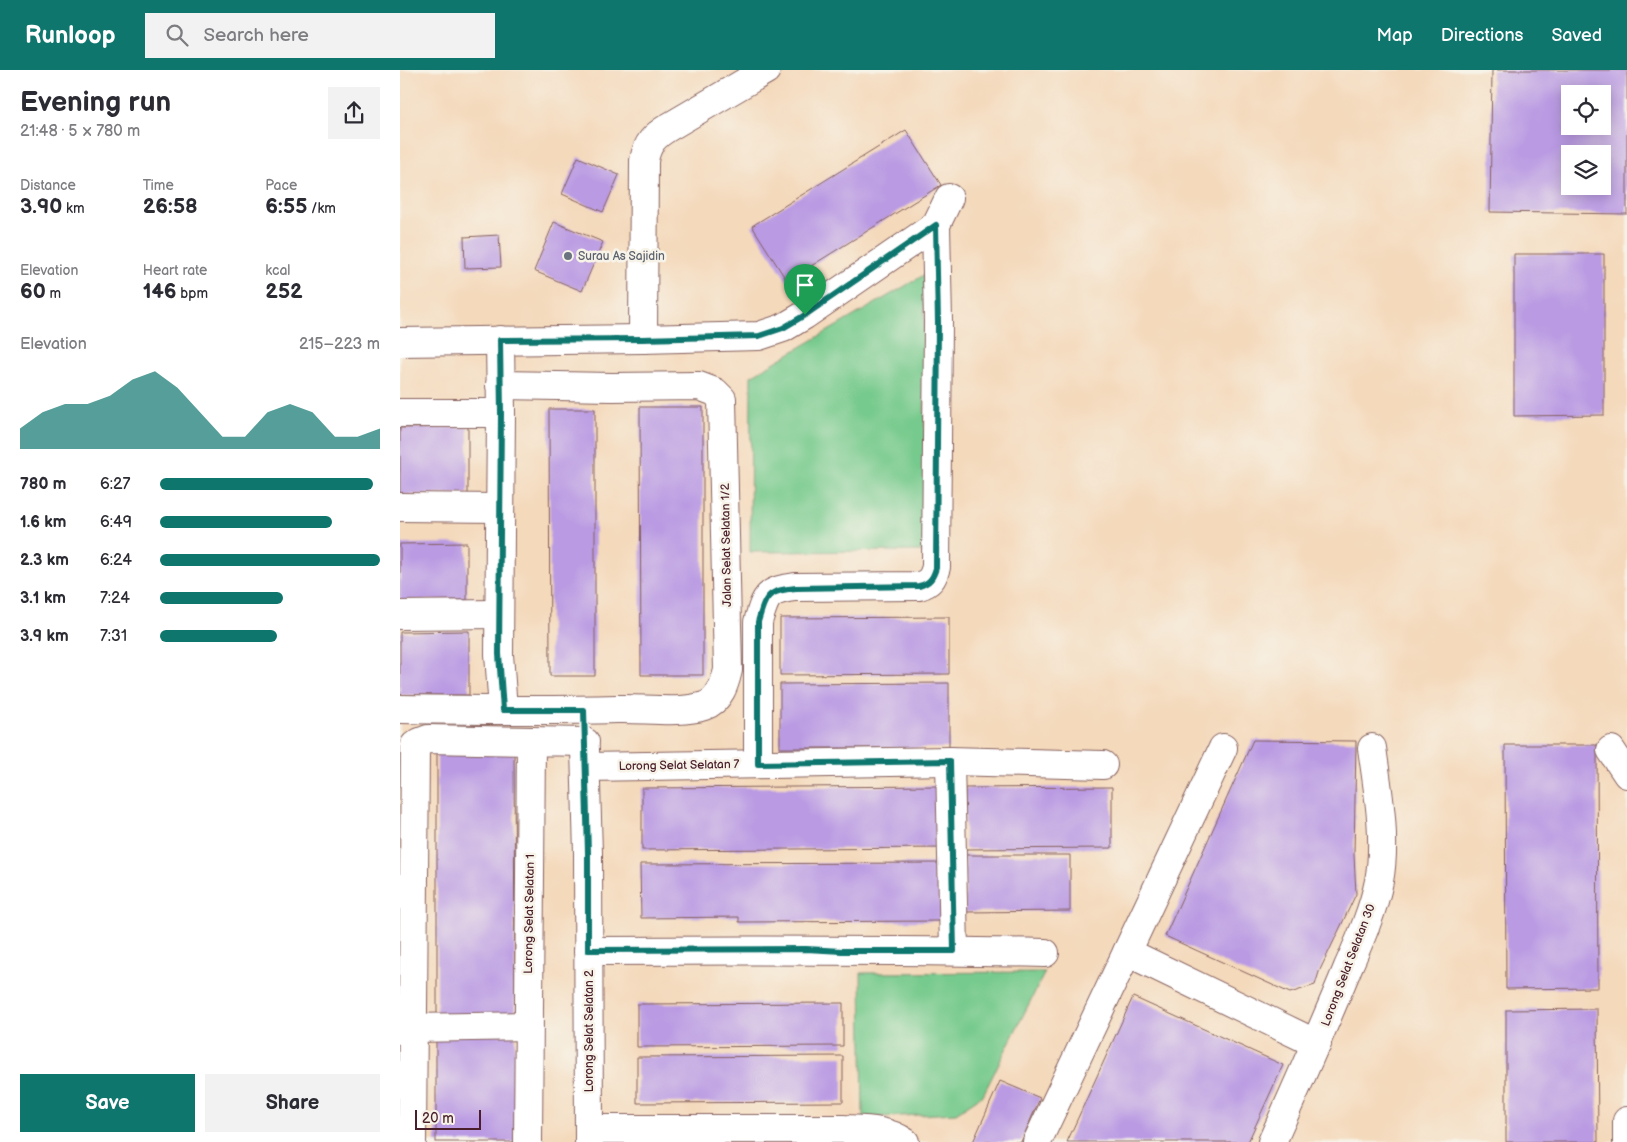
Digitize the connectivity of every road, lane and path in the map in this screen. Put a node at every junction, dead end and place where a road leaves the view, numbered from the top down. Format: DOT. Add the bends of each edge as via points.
graph roads {
  1 [pos="766,70"];
  2 [pos="949,198"];
  3 [pos="936,225"];
  4 [pos="642,339"];
  5 [pos="500,340"];
  6 [pos="400,342"];
  7 [pos="500,385"];
  8 [pos="400,413"];
  9 [pos="501,414"];
  10 [pos="400,507"];
  11 [pos="499,508"];
  12 [pos="499,614"];
  13 [pos="400,615"];
  14 [pos="400,709"];
  15 [pos="503,710"];
  16 [pos="584,710"];
  17 [pos="531,741"];
  18 [pos="1224,748"];
  19 [pos="1372,748"];
  20 [pos="1611,750"];
  21 [pos="585,754"];
  22 [pos="950,761"];
  23 [pos="758,764"];
  24 [pos="1103,766"];
  25 [pos="1627,774"];
  26 [pos="588,950"];
  27 [pos="954,951"];
  28 [pos="1127,952"];
  29 [pos="1045,953"];
  30 [pos="528,1026"];
  31 [pos="406,1029"];
  32 [pos="1317,1044"];
  33 [pos="1627,1121"];
  34 [pos="589,1136"];
  35 [pos="412,1142"];
  36 [pos="528,1142"];
  37 [pos="905,1142"];
  38 [pos="1037,1142"];
  39 [pos="1272,1142"];
  40 [pos="1627,1142"];
  1 -- 4 [label="street" via="650,141 644,161"];
  2 -- 3 [label="street"];
  3 -- 4 [label="street" via="783,328 759,336"];
  3 -- 23 [label="street" via="936,568 933,578 928,584 919,586 796,588 769,595 758,622"];
  4 -- 5 [label="street"];
  5 -- 6 [label="street"];
  5 -- 7 [label="street"];
  7 -- 9 [label="street"];
  7 -- 16 [label="street, Jalan Selat Selatan 1/2" via="698,386 715,392 722,399 728,670 724,687 706,706"];
  8 -- 9 [label="street"];
  9 -- 11 [label="street"];
  10 -- 11 [label="street"];
  11 -- 12 [label="street"];
  12 -- 13 [label="street"];
  12 -- 15 [label="street"];
  14 -- 15 [label="street, Jalan Selat Selatan 1/2"];
  15 -- 16 [label="street, Jalan Selat Selatan 1/2"];
  16 -- 21 [label="street, Lorong Selat Selatan 2"];
  17 -- 21 [label="street"];
  17 -- 30 [label="street, Lorong Selat Selatan 1"];
  17 -- 31 [label="street" via="428,739 415,745"];
  18 -- 28 [label="street"];
  19 -- 32 [label="street, Lorong Selat Selatan 30" via="1380,806 1379,881 1367,922"];
  20 -- 25 [label="street"];
  21 -- 23 [label="street, Lorong Selat Selatan 7"];
  21 -- 26 [label="street, Lorong Selat Selatan 2"];
  22 -- 23 [label="street, Lorong Selat Selatan 7"];
  22 -- 24 [label="street, Lorong Selat Selatan 7"];
  22 -- 27 [label="street"];
  26 -- 27 [label="street"];
  26 -- 34 [label="street, Lorong Selat Selatan 2"];
  27 -- 29 [label="street"];
  28 -- 32 [label="street"];
  28 -- 38 [label="street"];
  30 -- 31 [label="street"];
  30 -- 36 [label="street, Lorong Selat Selatan 1"];
  31 -- 35 [label="street"];
  32 -- 39 [label="street, Lorong Selat Selatan 30"];
  33 -- 40 [label="street"];
  34 -- 37 [label="street" via="843,1128 879,1131 895,1135"];
}
